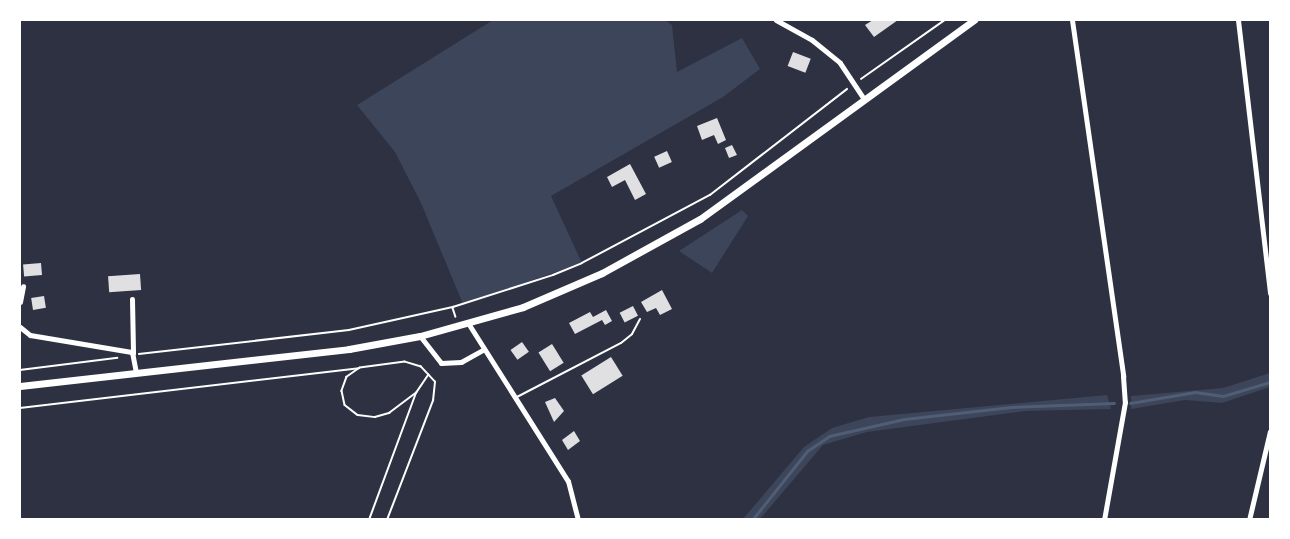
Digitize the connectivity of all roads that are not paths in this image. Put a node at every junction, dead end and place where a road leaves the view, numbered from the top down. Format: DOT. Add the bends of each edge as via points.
graph roads {
  1 [pos="776,20"];
  2 [pos="974,20"];
  3 [pos="1072,20"];
  4 [pos="1238,20"];
  5 [pos="864,99"];
  6 [pos="23,286"];
  7 [pos="1270,293"];
  8 [pos="132,299"];
  9 [pos="20,303"];
  10 [pos="640,319"];
  11 [pos="468,323"];
  12 [pos="20,327"];
  13 [pos="420,336"];
  14 [pos="483,350"];
  15 [pos="133,355"];
  16 [pos="136,373"];
  17 [pos="20,386"];
  18 [pos="515,398"];
  19 [pos="1270,431"];
  20 [pos="579,519"];
  21 [pos="1104,519"];
  22 [pos="1249,519"];
  1 -- 5 [label="street" via="812,40 840,63"];
  2 -- 5 [label="main road"];
  3 -- 21 [label="street" via="1124,384 1125,402"];
  4 -- 7 [label="street"];
  5 -- 11 [label="main road" via="700,219 658,244 523,307"];
  6 -- 9 [label="street"];
  8 -- 15 [label="street"];
  10 -- 18 [label="lane" via="632,334 621,343"];
  11 -- 13 [label="main road"];
  11 -- 14 [label="street"];
  12 -- 15 [label="street" via="30,335 123,349"];
  13 -- 14 [label="street" via="441,363 461,362"];
  13 -- 16 [label="main road" via="286,357"];
  14 -- 18 [label="street"];
  15 -- 16 [label="street"];
  16 -- 17 [label="main road"];
  18 -- 20 [label="street" via="568,481"];
  19 -- 22 [label="street"];
}
